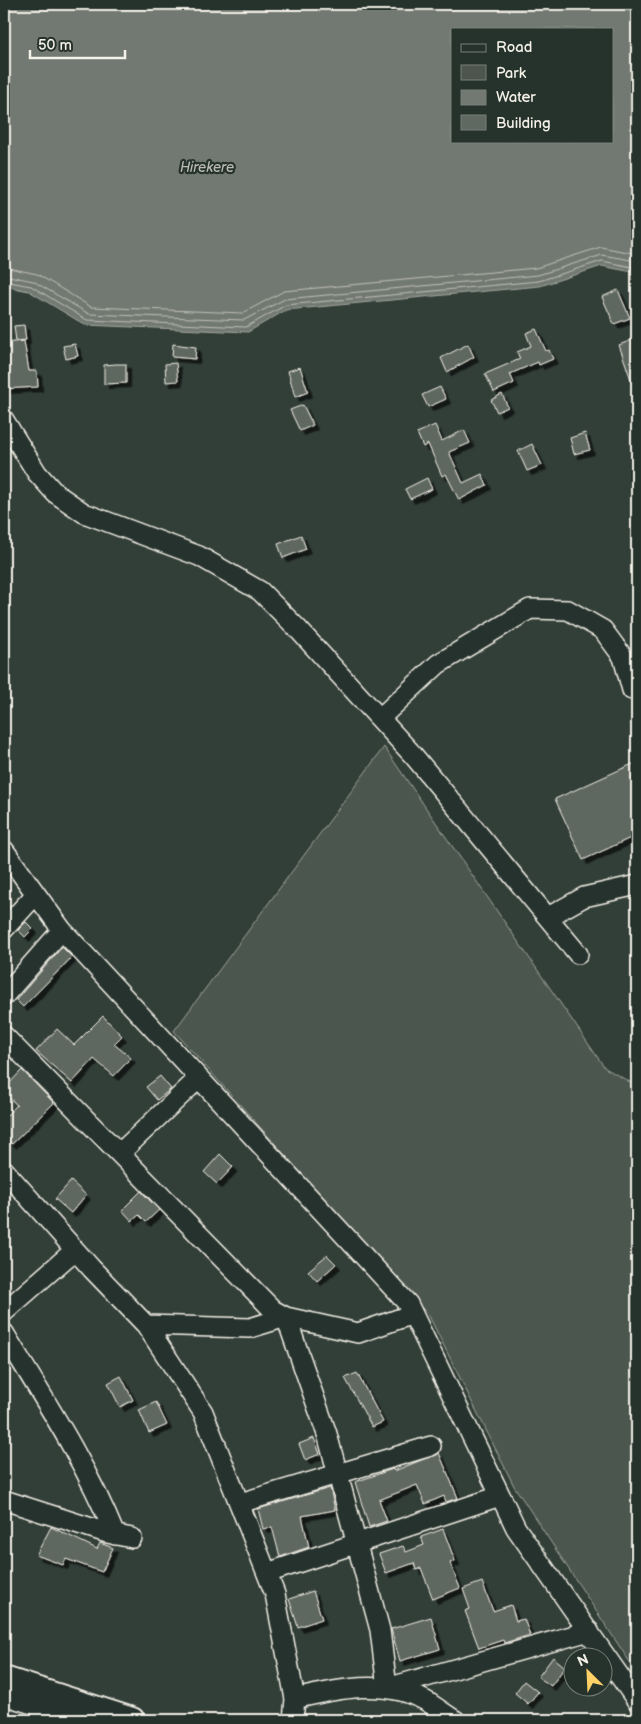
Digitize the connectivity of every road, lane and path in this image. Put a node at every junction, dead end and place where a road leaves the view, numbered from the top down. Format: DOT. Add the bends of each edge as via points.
graph roads {
  1 [pos="4,420"];
  2 [pos="632,690"];
  3 [pos="380,718"];
  4 [pos="4,850"];
  5 [pos="637,885"];
  6 [pos="36,894"];
  7 [pos="548,917"];
  8 [pos="4,929"];
  9 [pos="62,930"];
  10 [pos="578,954"];
  11 [pos="4,996"];
  12 [pos="4,1036"];
  13 [pos="199,1078"];
  14 [pos="120,1153"];
  15 [pos="4,1170"];
  16 [pos="75,1250"];
  17 [pos="4,1312"];
  18 [pos="413,1314"];
  19 [pos="286,1316"];
  20 [pos="146,1325"];
  21 [pos="4,1334"];
  22 [pos="431,1446"];
  23 [pos="338,1474"];
  24 [pos="500,1496"];
  25 [pos="4,1500"];
  26 [pos="240,1504"];
  27 [pos="356,1543"];
  28 [pos="267,1573"];
  29 [pos="589,1631"];
  30 [pos="4,1679"];
  31 [pos="387,1688"];
  32 [pos="4,1695"];
  33 [pos="295,1700"];
  34 [pos="637,1700"];
  35 [pos="4,1702"];
  36 [pos="59,1720"];
  37 [pos="82,1720"];
  38 [pos="132,1720"];
  39 [pos="293,1720"];
  40 [pos="455,1720"];
  1 -- 3 [label="street" via="37,473 55,493 84,513 199,556 260,592"];
  2 -- 3 [label="street" via="623,657 603,630 568,610 530,609 438,664"];
  3 -- 7 [label="street"];
  4 -- 6 [label="street"];
  5 -- 7 [label="street" via="584,897"];
  6 -- 8 [label="street"];
  6 -- 9 [label="street"];
  7 -- 10 [label="street"];
  9 -- 11 [label="street"];
  9 -- 13 [label="street"];
  12 -- 14 [label="street"];
  13 -- 14 [label="street"];
  13 -- 18 [label="street" via="389,1283"];
  14 -- 19 [label="street" via="273,1310"];
  15 -- 16 [label="street"];
  16 -- 17 [label="street"];
  16 -- 20 [label="street"];
  18 -- 19 [label="street" via="358,1333"];
  18 -- 24 [label="street"];
  19 -- 20 [label="street" via="250,1328"];
  19 -- 23 [label="street"];
  20 -- 26 [label="street" via="203,1412"];
  21 -- 25 [label="street" via="124,1537"];
  22 -- 23 [label="street"];
  23 -- 26 [label="street"];
  23 -- 27 [label="street"];
  24 -- 27 [label="street"];
  24 -- 29 [label="street" via="516,1528"];
  26 -- 28 [label="street"];
  27 -- 28 [label="street"];
  27 -- 31 [label="street" via="380,1630"];
  28 -- 33 [label="street" via="275,1594"];
  29 -- 31 [label="street"];
  29 -- 34 [label="street"];
  30 -- 38 [label="main road"];
  31 -- 33 [label="street" via="338,1688"];
  31 -- 40 [label="street" via="424,1700"];
  32 -- 37 [label="street"];
  33 -- 39 [label="street"];
  35 -- 36 [label="street"];
}
